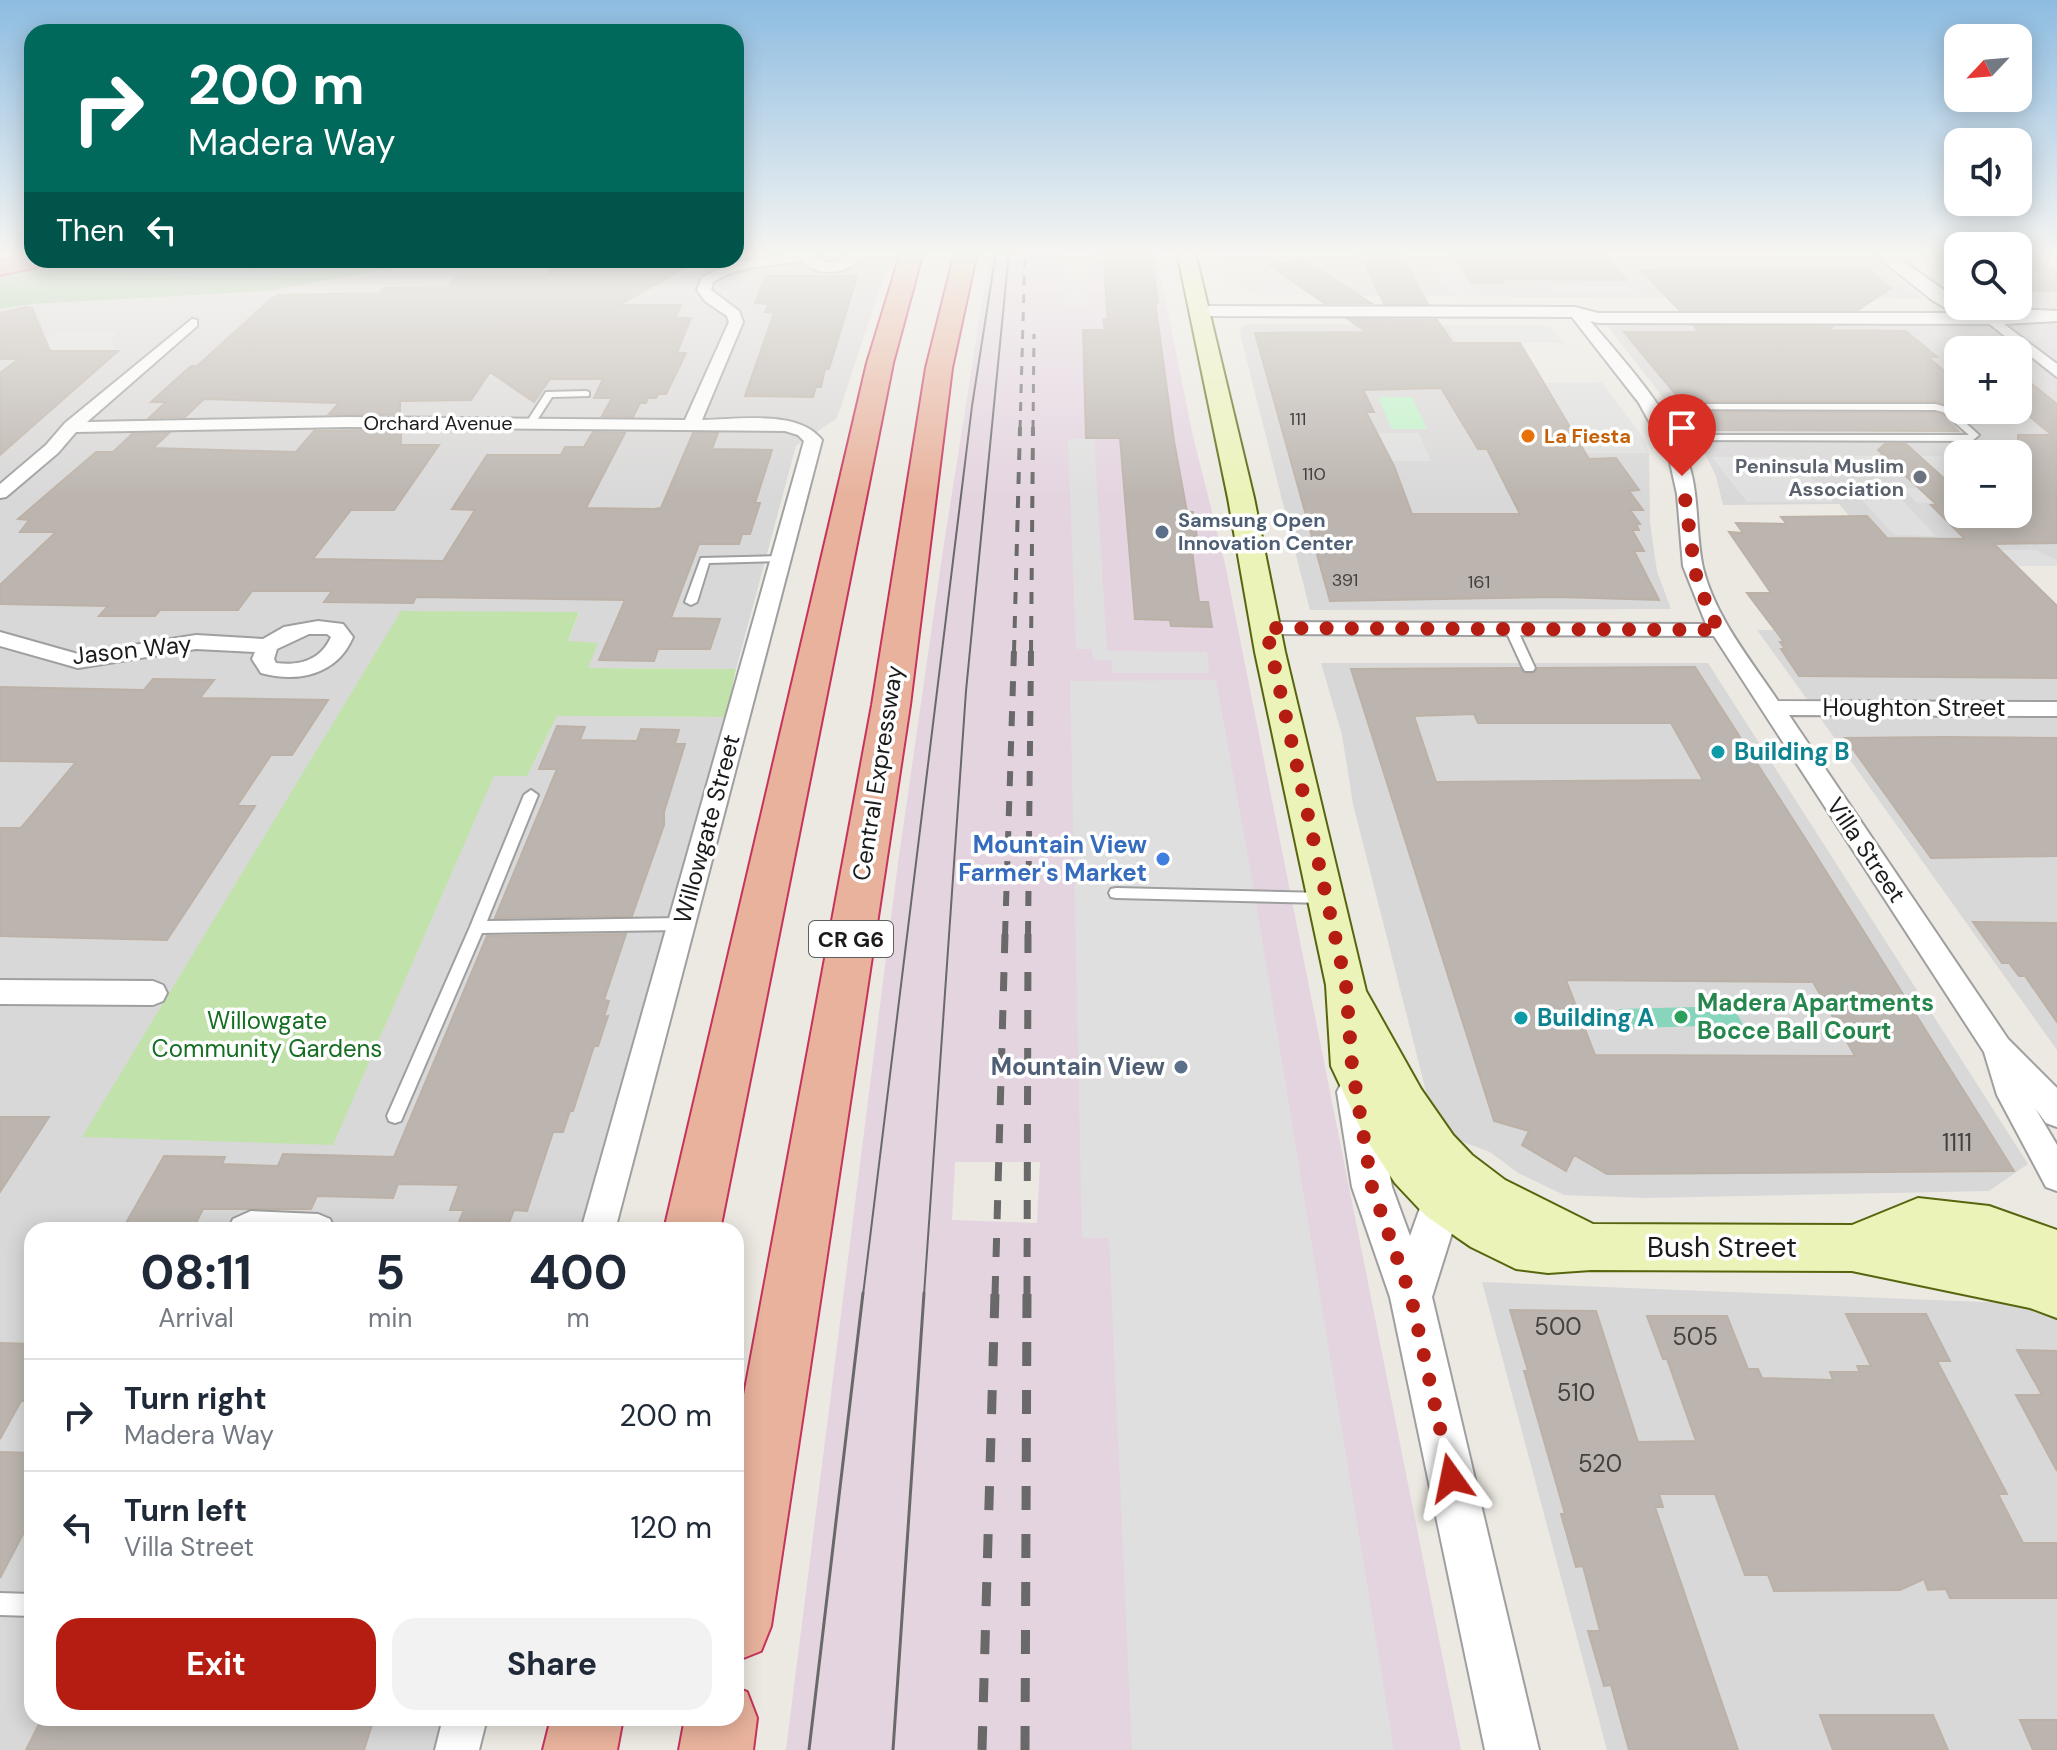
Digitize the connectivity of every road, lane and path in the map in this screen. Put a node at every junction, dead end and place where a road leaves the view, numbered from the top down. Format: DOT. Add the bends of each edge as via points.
graph roads {
  1 [pos="180,334"];
  2 [pos="731,334"];
  3 [pos="888,334"];
  4 [pos="947,334"];
  5 [pos="1204,334"];
  6 [pos="1592,334"];
  7 [pos="2006,334"];
  8 [pos="2057,372"];
  9 [pos="586,394"];
  10 [pos="1648,407"];
  11 [pos="531,423"];
  12 [pos="692,424"];
  13 [pos="71,427"];
  14 [pos="804,431"];
  15 [pos="1667,437"];
  16 [pos="0,493"];
  17 [pos="781,559"];
  18 [pos="691,602"];
  19 [pos="1266,628"];
  20 [pos="1511,629"];
  21 [pos="1720,630"];
  22 [pos="0,639"];
  23 [pos="268,646"];
  24 [pos="1529,668"];
  25 [pos="1771,708"];
  26 [pos="2057,709"];
  27 [pos="531,795"];
  28 [pos="1116,893"];
  29 [pos="1325,898"];
  30 [pos="681,924"];
  31 [pos="477,927"];
  32 [pos="1346,985"];
  33 [pos="0,992"];
  34 [pos="153,993"];
  35 [pos="1998,1048"];
  36 [pos="1352,1066"];
  37 [pos="2057,1113"];
  38 [pos="395,1116"];
  39 [pos="2057,1176"];
  40 [pos="1447,1183"];
  41 [pos="600,1222"];
  42 [pos="694,1222"];
  43 [pos="1852,1248"];
  44 [pos="2057,1253"];
  45 [pos="2057,1294"];
  46 [pos="1411,1297"];
  47 [pos="744,1578"];
  48 [pos="0,1604"];
  49 [pos="24,1605"];
  50 [pos="463,1726"];
  51 [pos="585,1726"];
  52 [pos="720,1726"];
  53 [pos="457,1750"];
  54 [pos="580,1750"];
  55 [pos="716,1750"];
  56 [pos="1512,1750"];
  1 -- 13 [label="street"];
  2 -- 12 [label="street"];
  3 -- 42 [label="highway"];
  4 -- 47 [label="highway, Central Expressway / CR G6" via="891,705"];
  5 -- 19 [label="main road"];
  6 -- 10 [label="street, Villa Street"];
  7 -- 8 [label="street"];
  9 -- 11 [label="lane" via="549,394"];
  10 -- 15 [label="street, Villa Street"];
  10 -- 15 [label="lane" via="1936,407 1974,435"];
  11 -- 12 [label="street, Orchard Avenue"];
  11 -- 13 [label="street, Orchard Avenue"];
  12 -- 14 [label="street, Orchard Avenue"];
  13 -- 16 [label="street"];
  14 -- 17 [label="street, Willowgate Street" via="813,440"];
  15 -- 21 [label="street, Villa Street" via="1685,488 1695,572"];
  17 -- 18 [label="lane" via="705,560"];
  17 -- 30 [label="street, Willowgate Street"];
  19 -- 20 [label="street"];
  19 -- 29 [label="main road"];
  20 -- 21 [label="street"];
  20 -- 24 [label="lane"];
  21 -- 25 [label="street, Villa Street"];
  22 -- 23 [label="street, Jason Way" via="78,661 196,642"];
  25 -- 26 [label="street, Houghton Street"];
  25 -- 35 [label="street, Villa Street"];
  27 -- 31 [label="lane"];
  28 -- 29 [label="lane"];
  29 -- 32 [label="main road"];
  30 -- 31 [label="lane"];
  30 -- 41 [label="street, Willowgate Street"];
  31 -- 38 [label="lane"];
  32 -- 36 [label="main road"];
  32 -- 40 [label="main road"];
  33 -- 34 [label="street"];
  35 -- 37 [label="street, Villa Street"];
  35 -- 39 [label="street, Villa Street" via="2012,1095"];
  36 -- 40 [label="main road, Bush Street" via="1379,1122 1411,1168"];
  36 -- 46 [label="street" via="1375,1199"];
  40 -- 43 [label="main road, Bush Street" via="1487,1231 1516,1246"];
  40 -- 46 [label="street"];
  43 -- 44 [label="main road, Bush Street" via="1918,1220 1989,1228"];
  43 -- 45 [label="main road, Bush Street"];
  46 -- 56 [label="street"];
  48 -- 49 [label="lane"];
  50 -- 53 [label="street"];
  51 -- 54 [label="highway"];
  52 -- 55 [label="highway"];
}
